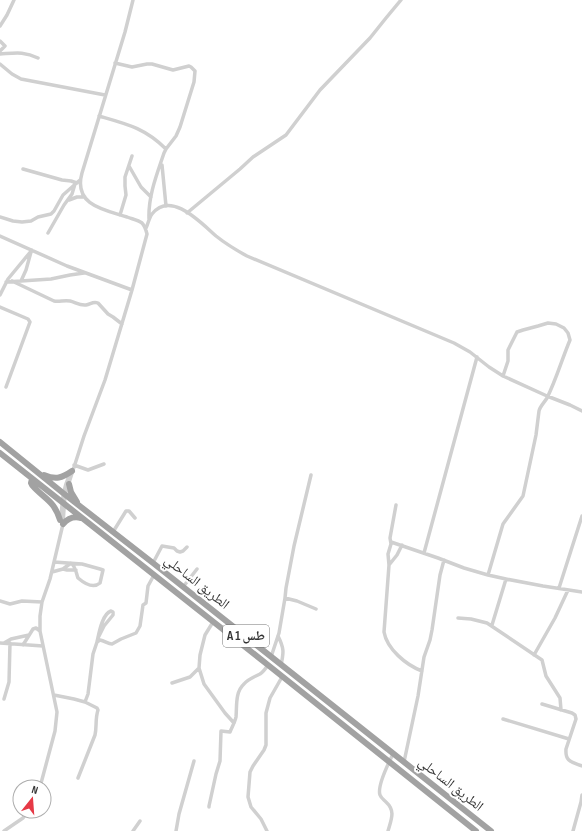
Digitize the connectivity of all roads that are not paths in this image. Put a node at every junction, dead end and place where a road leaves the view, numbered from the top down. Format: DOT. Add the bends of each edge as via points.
graph roads {
  1 [pos="14,0"];
  2 [pos="133,0"];
  3 [pos="398,1"];
  4 [pos="0,26"];
  5 [pos="0,41"];
  6 [pos="0,52"];
  7 [pos="38,58"];
  8 [pos="115,63"];
  9 [pos="0,64"];
  10 [pos="105,95"];
  11 [pos="99,116"];
  12 [pos="166,149"];
  13 [pos="132,156"];
  14 [pos="161,162"];
  15 [pos="129,166"];
  16 [pos="23,169"];
  17 [pos="80,180"];
  18 [pos="76,183"];
  19 [pos="84,197"];
  20 [pos="151,197"];
  21 [pos="68,200"];
  22 [pos="166,206"];
  23 [pos="187,212"];
  24 [pos="120,215"];
  25 [pos="0,217"];
  26 [pos="149,220"];
  27 [pos="146,228"];
  28 [pos="48,233"];
  29 [pos="0,236"];
  30 [pos="32,250"];
  31 [pos="86,274"];
  32 [pos="12,281"];
  33 [pos="21,281"];
  34 [pos="6,282"];
  35 [pos="132,290"];
  36 [pos="0,295"];
  37 [pos="0,307"];
  38 [pos="122,324"];
  39 [pos="477,357"];
  40 [pos="503,376"];
  41 [pos="6,387"];
  42 [pos="547,396"];
  43 [pos="582,411"];
  44 [pos="0,442"];
  45 [pos="0,453"];
  46 [pos="104,464"];
  47 [pos="73,468"];
  48 [pos="37,472"];
  49 [pos="311,475"];
  50 [pos="32,479"];
  51 [pos="69,484"];
  52 [pos="64,494"];
  53 [pos="64,503"];
  54 [pos="79,505"];
  55 [pos="396,506"];
  56 [pos="582,516"];
  57 [pos="135,518"];
  58 [pos="82,519"];
  59 [pos="62,522"];
  60 [pos="113,532"];
  61 [pos="390,542"];
  62 [pos="402,546"];
  63 [pos="187,547"];
  64 [pos="424,553"];
  65 [pos="444,560"];
  66 [pos="54,562"];
  67 [pos="71,563"];
  68 [pos="153,563"];
  69 [pos="389,565"];
  70 [pos="197,568"];
  71 [pos="63,569"];
  72 [pos="76,570"];
  73 [pos="52,572"];
  74 [pos="154,575"];
  75 [pos="488,575"];
  76 [pos="506,579"];
  77 [pos="183,587"];
  78 [pos="559,588"];
  79 [pos="568,590"];
  80 [pos="582,592"];
  81 [pos="285,598"];
  82 [pos="0,601"];
  83 [pos="42,602"];
  84 [pos="316,609"];
  85 [pos="458,618"];
  86 [pos="213,622"];
  87 [pos="492,626"];
  88 [pos="40,631"];
  89 [pos="29,635"];
  90 [pos="278,636"];
  91 [pos="97,640"];
  92 [pos="2,643"];
  93 [pos="10,644"];
  94 [pos="23,645"];
  95 [pos="43,646"];
  96 [pos="534,655"];
  97 [pos="271,656"];
  98 [pos="282,665"];
  99 [pos="268,666"];
  100 [pos="199,668"];
  101 [pos="422,671"];
  102 [pos="282,677"];
  103 [pos="172,683"];
  104 [pos="54,695"];
  105 [pos="4,699"];
  106 [pos="85,702"];
  107 [pos="542,704"];
  108 [pos="561,710"];
  109 [pos="503,719"];
  110 [pos="234,723"];
  111 [pos="569,740"];
  112 [pos="393,754"];
  113 [pos="194,761"];
  114 [pos="389,762"];
  115 [pos="404,762"];
  116 [pos="582,766"];
  117 [pos="78,778"];
  118 [pos="42,779"];
  119 [pos="582,795"];
  120 [pos="209,807"];
  121 [pos="21,819"];
  122 [pos="140,821"];
  123 [pos="12,825"];
  124 [pos="4,831"];
  125 [pos="13,831"];
  126 [pos="133,831"];
  127 [pos="176,831"];
  128 [pos="267,831"];
  129 [pos="388,831"];
  130 [pos="476,831"];
  131 [pos="491,831"];
  132 [pos="573,831"];
  1 -- 4 [label="street"];
  2 -- 8 [label="street"];
  3 -- 23 [label="street" via="370,38 320,90 286,135 253,156 240,170"];
  5 -- 6 [label="street" via="5,46"];
  6 -- 7 [label="street" via="21,52"];
  8 -- 10 [label="street"];
  8 -- 12 [label="street" via="132,67 152,64 173,70 189,66 195,70 194,82 180,127"];
  9 -- 10 [label="street" via="21,79"];
  10 -- 11 [label="street"];
  11 -- 12 [label="street" via="142,130"];
  11 -- 17 [label="street"];
  12 -- 14 [label="street"];
  13 -- 15 [label="street"];
  14 -- 20 [label="street"];
  14 -- 22 [label="street"];
  15 -- 20 [label="street" via="141,187"];
  15 -- 24 [label="street" via="125,182 126,195"];
  16 -- 18 [label="street"];
  17 -- 18 [label="street"];
  17 -- 19 [label="street"];
  18 -- 21 [label="street"];
  18 -- 25 [label="street" via="48,215 22,222"];
  19 -- 21 [label="street"];
  19 -- 24 [label="street" via="97,208"];
  20 -- 26 [label="street"];
  21 -- 28 [label="street"];
  22 -- 23 [label="street" via="174,206"];
  22 -- 26 [label="street" via="155,211"];
  23 -- 39 [label="street" via="230,247 247,256 450,341"];
  24 -- 27 [label="street" via="140,222"];
  26 -- 27 [label="street"];
  27 -- 35 [label="street"];
  29 -- 30 [label="street"];
  30 -- 31 [label="street"];
  30 -- 33 [label="street"];
  30 -- 34 [label="street"];
  31 -- 33 [label="street"];
  31 -- 35 [label="street"];
  32 -- 33 [label="street"];
  32 -- 34 [label="street"];
  32 -- 38 [label="street" via="54,301 83,305 98,302 108,314"];
  34 -- 36 [label="street"];
  35 -- 38 [label="street"];
  37 -- 41 [label="street" via="28,319 30,323"];
  38 -- 47 [label="street"];
  39 -- 40 [label="street"];
  39 -- 64 [label="street"];
  40 -- 42 [label="street"];
  40 -- 42 [label="street" via="508,361 508,350 517,332 548,323 556,324 564,328 570,340"];
  42 -- 43 [label="street"];
  42 -- 75 [label="street" via="539,412 523,496 504,524"];
  44 -- 48 [label="highway, الطريق الساحلي / A 1 طس"];
  45 -- 50 [label="highway, الطريق الساحلي / A 1 طس"];
  46 -- 47 [label="street" via="88,470"];
  47 -- 48 [label="highway" via="63,477 56,478"];
  47 -- 51 [label="street"];
  47 -- 52 [label="street" via="66,482"];
  48 -- 52 [label="highway, الطريق الساحلي / A 1 طس"];
  49 -- 81 [label="street"];
  50 -- 53 [label="highway, الطريق الساحلي / A 1 طس"];
  50 -- 59 [label="highway" via="32,485 53,504"];
  51 -- 52 [label="street"];
  51 -- 54 [label="highway"];
  52 -- 53 [label="street"];
  52 -- 54 [label="highway, الطريق الساحلي / A 1 طس"];
  53 -- 58 [label="highway, الطريق الساحلي / A 1 طس"];
  53 -- 59 [label="street"];
  54 -- 60 [label="highway, الطريق الساحلي / A 1 طس"];
  55 -- 61 [label="street"];
  56 -- 78 [label="street"];
  57 -- 60 [label="street" via="126,511"];
  58 -- 59 [label="highway" via="76,517"];
  58 -- 74 [label="highway, الطريق الساحلي / A 1 طس"];
  59 -- 66 [label="street"];
  60 -- 68 [label="highway, الطريق الساحلي / A 1 طس"];
  61 -- 62 [label="street"];
  61 -- 69 [label="street"];
  62 -- 64 [label="street"];
  62 -- 69 [label="street"];
  63 -- 68 [label="street" via="180,552 162,546"];
  64 -- 65 [label="street"];
  65 -- 75 [label="street"];
  65 -- 101 [label="street"];
  66 -- 67 [label="street"];
  66 -- 73 [label="street"];
  67 -- 71 [label="street"];
  67 -- 72 [label="street"];
  67 -- 72 [label="street" via="103,570 100,583 96,586 84,583 78,578"];
  68 -- 77 [label="highway, الطريق الساحلي / A 1 طس"];
  69 -- 101 [label="street" via="385,635 401,659"];
  70 -- 77 [label="street"];
  71 -- 72 [label="street"];
  71 -- 73 [label="street"];
  73 -- 83 [label="street"];
  74 -- 86 [label="highway, الطريق الساحلي / A 1 طس"];
  74 -- 91 [label="street" via="148,586 146,603 136,633 112,644"];
  75 -- 76 [label="street"];
  76 -- 78 [label="street"];
  76 -- 87 [label="street"];
  77 -- 97 [label="highway, الطريق الساحلي / A 1 طس"];
  78 -- 79 [label="street"];
  79 -- 80 [label="street"];
  79 -- 96 [label="street"];
  81 -- 84 [label="street"];
  81 -- 90 [label="street"];
  82 -- 83 [label="street" via="10,604 22,601"];
  83 -- 88 [label="street"];
  85 -- 87 [label="street" via="481,621"];
  86 -- 99 [label="highway, الطريق الساحلي / A 1 طس"];
  86 -- 100 [label="street" via="205,635"];
  87 -- 96 [label="street"];
  88 -- 89 [label="street" via="36,628"];
  88 -- 95 [label="street"];
  89 -- 92 [label="street" via="11,638"];
  89 -- 94 [label="street"];
  90 -- 97 [label="street"];
  90 -- 98 [label="street" via="283,652"];
  91 -- 91 [label="street" via="103,619 107,612 113,612"];
  91 -- 106 [label="street"];
  92 -- 93 [label="street"];
  93 -- 94 [label="street"];
  93 -- 105 [label="street" via="9,682"];
  94 -- 95 [label="street"];
  95 -- 104 [label="street"];
  96 -- 108 [label="street" via="542,661 545,674 560,698"];
  97 -- 98 [label="highway, الطريق الساحلي / A 1 طس"];
  98 -- 112 [label="highway, الطريق الساحلي / A 1 طس"];
  99 -- 102 [label="highway, الطريق الساحلي / A 1 طس"];
  99 -- 110 [label="street" via="261,674 241,687"];
  100 -- 103 [label="street" via="190,678"];
  100 -- 110 [label="street" via="204,684"];
  101 -- 115 [label="street"];
  102 -- 114 [label="highway, الطريق الساحلي / A 1 طس"];
  102 -- 128 [label="street" via="270,698 266,713 266,745 250,772 248,797 251,807"];
  104 -- 106 [label="street"];
  104 -- 118 [label="street" via="57,712 55,731"];
  106 -- 117 [label="street" via="98,710 95,735"];
  107 -- 108 [label="street"];
  108 -- 111 [label="street" via="576,717"];
  109 -- 111 [label="street"];
  110 -- 120 [label="street" via="230,732 221,731 220,761"];
  111 -- 116 [label="street" via="566,757"];
  112 -- 114 [label="street"];
  112 -- 115 [label="highway, الطريق الساحلي / A 1 طس"];
  113 -- 127 [label="street"];
  114 -- 129 [label="street" via="380,792 380,796 392,810"];
  114 -- 130 [label="highway, الطريق الساحلي / A 1 طس"];
  115 -- 131 [label="highway, الطريق الساحلي / A 1 طس"];
  119 -- 132 [label="street"];
  121 -- 123 [label="street"];
  122 -- 126 [label="street"];
  123 -- 124 [label="street"];
  123 -- 125 [label="street"];
}
